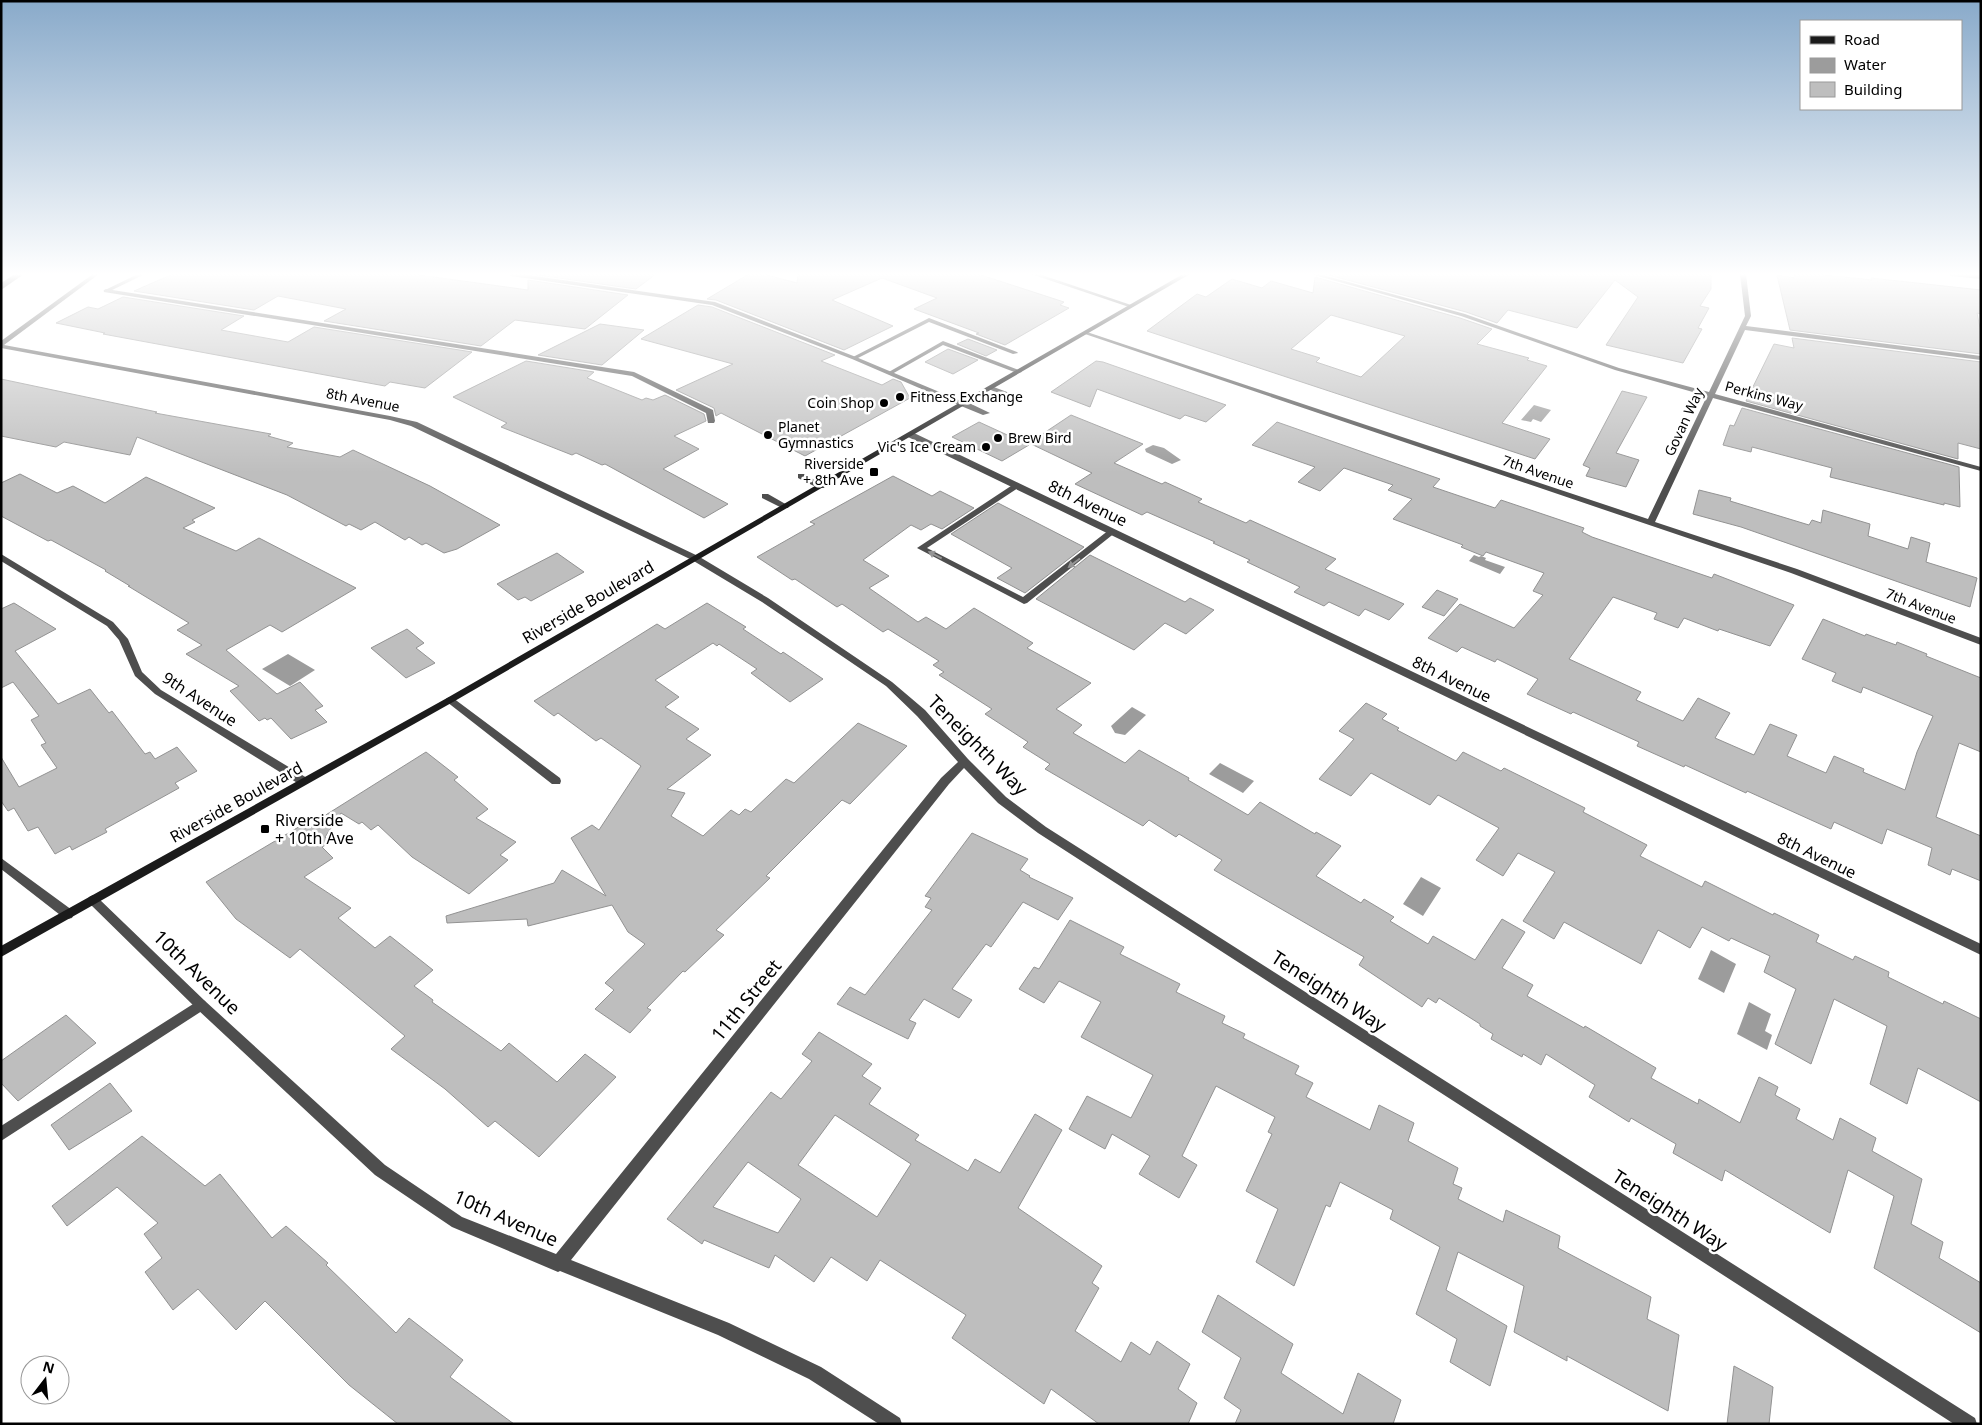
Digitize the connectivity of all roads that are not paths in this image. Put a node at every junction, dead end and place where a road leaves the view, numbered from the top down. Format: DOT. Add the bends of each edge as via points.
graph roads {
  1 [pos="421,340"];
  2 [pos="809,340"];
  3 [pos="889,340"];
  4 [pos="982,340"];
  5 [pos="1072,340"];
  6 [pos="1107,340"];
  7 [pos="1536,340"];
  8 [pos="1737,340"];
  9 [pos="1842,340"];
  10 [pos="1,345"];
  11 [pos="1015,353"];
  12 [pos="854,358"];
  13 [pos="1981,358"];
  14 [pos="1018,372"];
  15 [pos="890,373"];
  16 [pos="991,388"];
  17 [pos="1710,394"];
  18 [pos="1012,397"];
  19 [pos="964,404"];
  20 [pos="986,413"];
  21 [pos="711,421"];
  22 [pos="911,435"];
  23 [pos="1981,469"];
  24 [pos="801,476"];
  25 [pos="821,486"];
  26 [pos="1017,486"];
  27 [pos="766,496"];
  28 [pos="785,506"];
  29 [pos="1650,522"];
  30 [pos="1112,532"];
  31 [pos="1,557"];
  32 [pos="695,558"];
  33 [pos="1981,642"];
  34 [pos="450,700"];
  35 [pos="964,762"];
  36 [pos="303,781"];
  37 [pos="556,781"];
  38 [pos="1,862"];
  39 [pos="93,900"];
  40 [pos="68,914"];
  41 [pos="1981,950"];
  42 [pos="1,952"];
  43 [pos="201,1005"];
  44 [pos="1,1134"];
  45 [pos="558,1264"];
  46 [pos="894,1424"];
  47 [pos="1969,1424"];
  1 -- 21 [label="street" via="634,374 710,412"];
  2 -- 12 [label="street"];
  3 -- 12 [label="street"];
  4 -- 11 [label="street"];
  5 -- 14 [label="main road, Riverside Boulevard"];
  6 -- 29 [label="street, 7th Avenue"];
  7 -- 17 [label="street, Perkins Way" via="1617,369"];
  8 -- 17 [label="street, Govan Way"];
  9 -- 13 [label="street"];
  10 -- 32 [label="street, 8th Avenue" via="404,421"];
  12 -- 15 [label="street"];
  14 -- 15 [label="street" via="943,344"];
  14 -- 16 [label="main road, Riverside Boulevard"];
  15 -- 19 [label="street"];
  16 -- 18 [label="street"];
  16 -- 19 [label="main road, Riverside Boulevard"];
  17 -- 23 [label="street, Perkins Way"];
  17 -- 29 [label="street, Govan Way"];
  19 -- 20 [label="street"];
  19 -- 22 [label="main road, Riverside Boulevard"];
  22 -- 25 [label="main road, Riverside Boulevard"];
  22 -- 26 [label="street, 8th Avenue"];
  24 -- 25 [label="street"];
  25 -- 28 [label="main road, Riverside Boulevard"];
  26 -- 30 [label="street, 8th Avenue"];
  30 -- 26 [label="street, one-way" via="1024,601 921,548"];
  27 -- 28 [label="street"];
  28 -- 32 [label="main road, Riverside Boulevard"];
  29 -- 33 [label="street, 7th Avenue"];
  30 -- 41 [label="street, 8th Avenue"];
  31 -- 36 [label="street, 9th Avenue" via="110,624 123,639 138,674 158,692"];
  32 -- 34 [label="main road, Riverside Boulevard"];
  32 -- 35 [label="street, Teneighth Way" via="766,600 889,684 921,713"];
  34 -- 36 [label="main road, Riverside Boulevard"];
  34 -- 37 [label="street"];
  35 -- 45 [label="street, 11th Street" via="945,781"];
  35 -- 47 [label="street, Teneighth Way" via="1002,800 1042,830"];
  36 -- 39 [label="main road, Riverside Boulevard"];
  38 -- 40 [label="street"];
  39 -- 40 [label="main road, Riverside Boulevard"];
  39 -- 43 [label="street, 10th Avenue"];
  40 -- 42 [label="main road, Riverside Boulevard"];
  43 -- 44 [label="street"];
  43 -- 45 [label="street, 10th Avenue" via="380,1170 457,1222"];
  45 -- 46 [label="street, 10th Avenue" via="723,1329 816,1373"];
}
